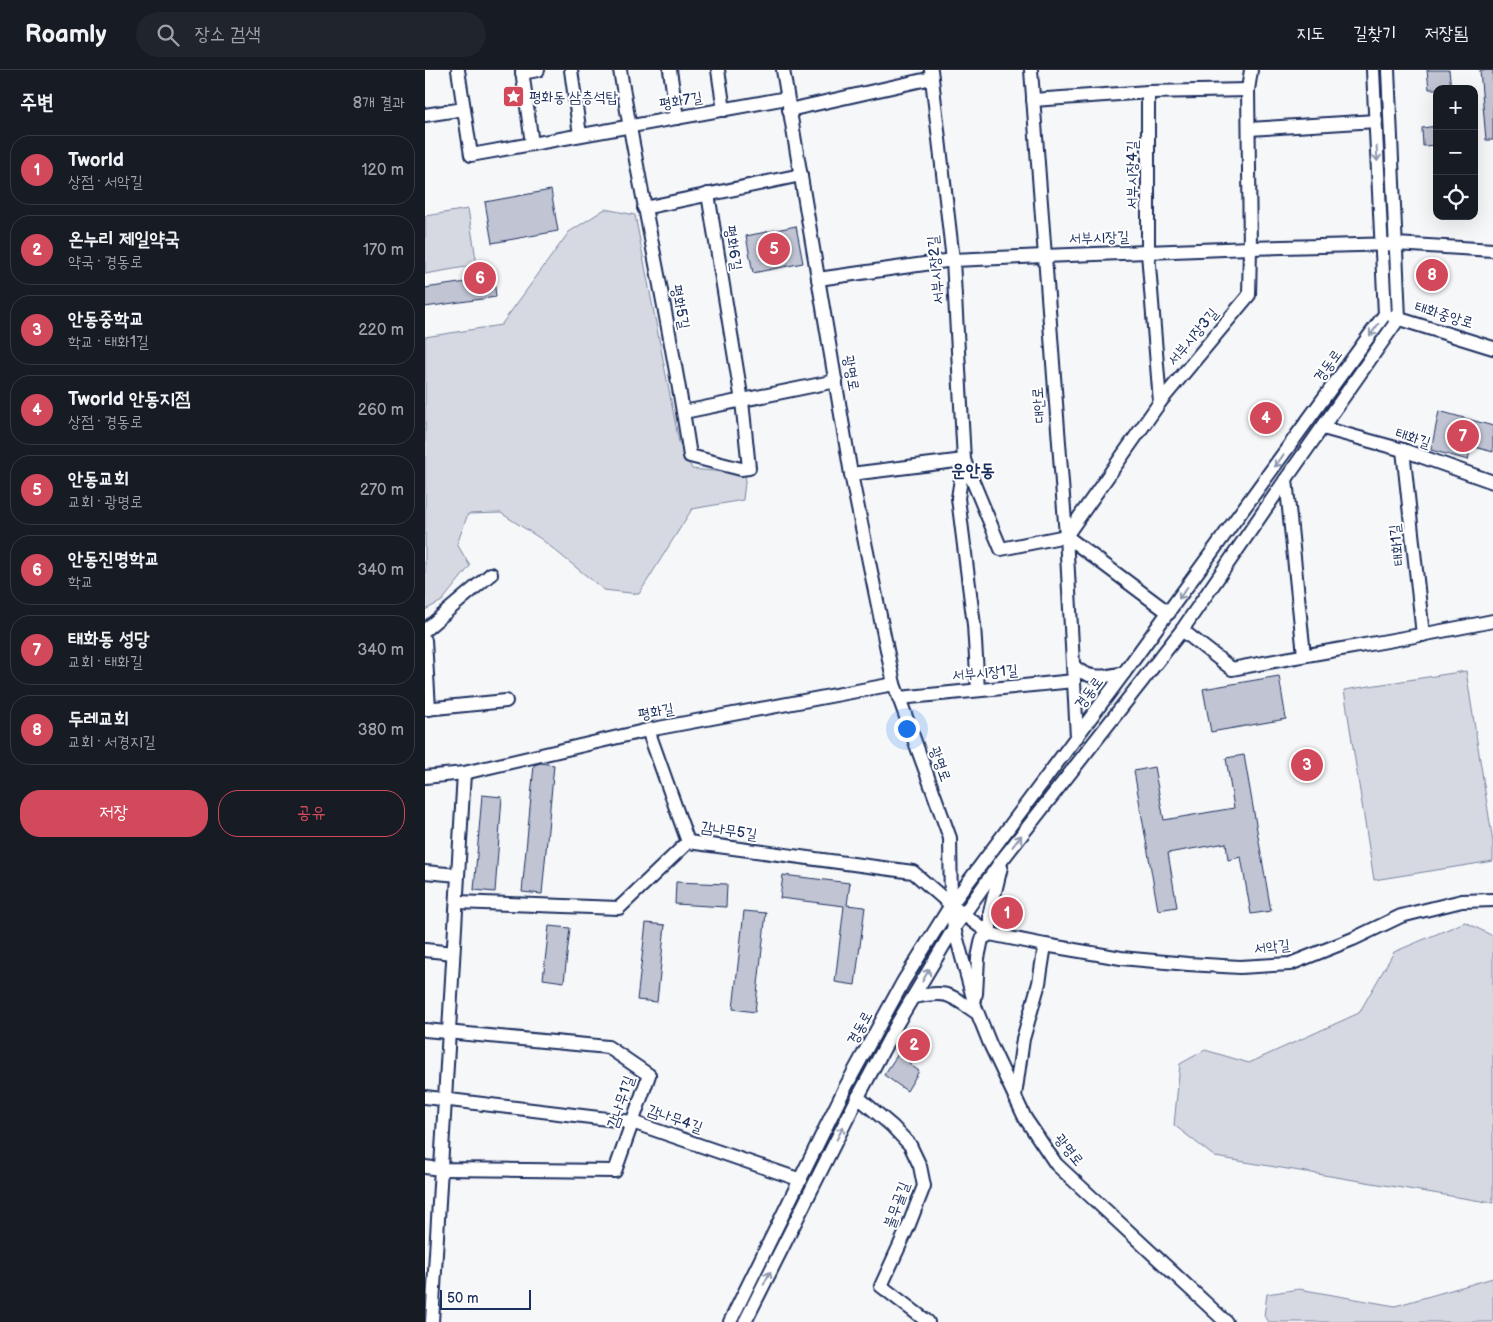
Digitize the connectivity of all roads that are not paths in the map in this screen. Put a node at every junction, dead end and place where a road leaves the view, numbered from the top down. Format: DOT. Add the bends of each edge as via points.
graph roads {
  1 [pos="458,70"];
  2 [pos="538,70"];
  3 [pos="571,70"];
  4 [pos="620,70"];
  5 [pos="670,70"];
  6 [pos="718,70"];
  7 [pos="783,70"];
  8 [pos="1031,70"];
  9 [pos="1251,70"];
  10 [pos="1373,70"];
  11 [pos="1388,70"];
  12 [pos="522,71"];
  13 [pos="931,74"];
  14 [pos="907,76"];
  15 [pos="1248,90"];
  16 [pos="1148,92"];
  17 [pos="1033,100"];
  18 [pos="788,104"];
  19 [pos="464,109"];
  20 [pos="724,110"];
  21 [pos="425,115"];
  22 [pos="677,118"];
  23 [pos="1375,121"];
  24 [pos="629,127"];
  25 [pos="1249,129"];
  26 [pos="580,136"];
  27 [pos="532,144"];
  28 [pos="801,175"];
  29 [pos="708,194"];
  30 [pos="644,208"];
  31 [pos="1382,244"];
  32 [pos="1396,244"];
  33 [pos="1250,248"];
  34 [pos="1493,250"];
  35 [pos="1148,253"];
  36 [pos="1044,256"];
  37 [pos="953,260"];
  38 [pos="818,279"];
  39 [pos="1385,314"];
  40 [pos="1399,318"];
  41 [pos="1493,348"];
  42 [pos="835,381"];
  43 [pos="742,401"];
  44 [pos="1161,402"];
  45 [pos="684,412"];
  46 [pos="1323,428"];
  47 [pos="1403,450"];
  48 [pos="964,460"];
  49 [pos="851,474"];
  50 [pos="1286,479"];
  51 [pos="1493,482"];
  52 [pos="1066,536"];
  53 [pos="491,574"];
  54 [pos="1169,613"];
  55 [pos="1493,621"];
  56 [pos="425,630"];
  57 [pos="1182,630"];
  58 [pos="1423,635"];
  59 [pos="425,640"];
  60 [pos="1304,655"];
  61 [pos="1073,665"];
  62 [pos="1124,673"];
  63 [pos="1074,681"];
  64 [pos="894,684"];
  65 [pos="978,690"];
  66 [pos="899,698"];
  67 [pos="506,701"];
  68 [pos="427,709"];
  69 [pos="648,730"];
  70 [pos="1077,737"];
  71 [pos="464,773"];
  72 [pos="425,777"];
  73 [pos="688,842"];
  74 [pos="1002,860"];
  75 [pos="425,872"];
  76 [pos="458,875"];
  77 [pos="1493,900"];
  78 [pos="457,902"];
  79 [pos="951,904"];
  80 [pos="964,913"];
  81 [pos="954,928"];
  82 [pos="990,934"];
  83 [pos="1045,945"];
  84 [pos="425,950"];
  85 [pos="453,953"];
  86 [pos="913,997"];
  87 [pos="977,1011"];
  88 [pos="425,1030"];
  89 [pos="449,1033"];
  90 [pos="1015,1096"];
  91 [pos="858,1097"];
  92 [pos="425,1098"];
  93 [pos="445,1100"];
  94 [pos="632,1122"];
  95 [pos="425,1167"];
  96 [pos="441,1169"];
  97 [pos="801,1180"];
  98 [pos="431,1235"];
  99 [pos="431,1322"];
  100 [pos="731,1322"];
  101 [pos="745,1322"];
  102 [pos="928,1322"];
  103 [pos="1227,1322"];
  1 -- 19 [label="street, 평화7길"];
  2 -- 12 [label="street"];
  3 -- 26 [label="street"];
  4 -- 24 [label="street, 평화5길"];
  5 -- 22 [label="street"];
  6 -- 20 [label="street"];
  7 -- 18 [label="street, 광명로"];
  8 -- 17 [label="street, 대안로"];
  9 -- 15 [label="street, 서부시장3길"];
  10 -- 23 [label="street"];
  11 -- 32 [label="street"];
  12 -- 27 [label="street"];
  13 -- 14 [label="street, 서부시장2길"];
  13 -- 37 [label="street, 서부시장2길"];
  14 -- 18 [label="street, 서부시장2길"];
  15 -- 16 [label="street"];
  15 -- 25 [label="street, 서부시장3길"];
  16 -- 17 [label="street"];
  16 -- 35 [label="street, 서부시장4길"];
  17 -- 36 [label="street, 대안로"];
  18 -- 20 [label="street, 평화7길"];
  18 -- 28 [label="street, 광명로"];
  19 -- 21 [label="street"];
  19 -- 27 [label="street, 평화7길" via="471,155"];
  20 -- 22 [label="street, 평화7길"];
  22 -- 24 [label="street, 평화7길"];
  23 -- 25 [label="street"];
  23 -- 31 [label="street, one-way"];
  24 -- 26 [label="street, 평화7길"];
  24 -- 30 [label="street, 평화5길"];
  25 -- 33 [label="street, 서부시장3길"];
  26 -- 27 [label="street, 평화7길"];
  28 -- 29 [label="street"];
  28 -- 38 [label="street, 광명로"];
  29 -- 30 [label="street"];
  29 -- 43 [label="street, 평화6길"];
  30 -- 45 [label="street, 평화5길"];
  31 -- 32 [label="street, 서부시장길"];
  31 -- 33 [label="street, 서부시장길"];
  31 -- 39 [label="street"];
  32 -- 34 [label="street, 서부시장길"];
  32 -- 40 [label="street"];
  33 -- 35 [label="street, 서부시장길"];
  33 -- 44 [label="street, 서부시장3길" via="1249,295"];
  35 -- 36 [label="street, 서부시장길"];
  35 -- 44 [label="street, 서부시장4길"];
  36 -- 37 [label="street, 서부시장길"];
  36 -- 52 [label="street, 대안로"];
  37 -- 38 [label="street, 서부시장길"];
  37 -- 48 [label="street, 서부시장2길"];
  38 -- 42 [label="street, 광명로"];
  39 -- 40 [label="street, 태화중앙로"];
  39 -- 54 [label="street, 경동로, one-way"];
  40 -- 41 [label="street, 태화중앙로"];
  40 -- 46 [label="street, 경동로"];
  42 -- 43 [label="street"];
  42 -- 49 [label="street, 광명로"];
  43 -- 45 [label="street"];
  43 -- 45 [label="street, 평화5길" via="749,468 741,469 690,456"];
  44 -- 52 [label="street, 서부시장3길"];
  46 -- 47 [label="street, 태화길"];
  46 -- 50 [label="street, 경동로"];
  47 -- 51 [label="street, 태화길"];
  47 -- 58 [label="street, 태화1길"];
  48 -- 49 [label="street"];
  48 -- 52 [label="street, 서부시장2길" via="1001,549"];
  48 -- 65 [label="street" via="958,498 974,625"];
  49 -- 64 [label="street, 광명로"];
  50 -- 57 [label="street, 경동로"];
  50 -- 60 [label="street"];
  52 -- 54 [label="street"];
  52 -- 61 [label="street, 대안로"];
  53 -- 56 [label="street"];
  54 -- 62 [label="street, 경동로"];
  55 -- 58 [label="street"];
  57 -- 60 [label="street" via="1232,669"];
  74 -- 57 [label="street, 경동로, one-way"];
  58 -- 60 [label="street"];
  59 -- 68 [label="street"];
  61 -- 62 [label="street" via="1085,675 1095,677"];
  61 -- 63 [label="street, 대안로"];
  62 -- 70 [label="street, 경동로"];
  63 -- 65 [label="street, 서부시장1길"];
  63 -- 70 [label="street, 대안로"];
  64 -- 66 [label="street, 광명로"];
  64 -- 69 [label="street, 평화길"];
  65 -- 66 [label="street, 서부시장1길"];
  66 -- 79 [label="street, 광명로" via="951,838"];
  67 -- 68 [label="street"];
  69 -- 71 [label="street, 평화길"];
  69 -- 73 [label="street"];
  70 -- 79 [label="street, 경동로"];
  71 -- 72 [label="street, 평화길"];
  71 -- 76 [label="street"];
  73 -- 78 [label="street, 감나무5길" via="619,908"];
  73 -- 79 [label="street, 감나무5길" via="913,872"];
  74 -- 80 [label="street, 경동로"];
  74 -- 82 [label="street" via="989,912"];
  75 -- 76 [label="street"];
  76 -- 78 [label="street"];
  77 -- 83 [label="street, 서악길" via="1462,901 1401,916 1290,964 1240,967 1188,964 1121,958"];
  78 -- 85 [label="street"];
  79 -- 80 [label="street, 서악길"];
  79 -- 81 [label="street, 광명로"];
  79 -- 97 [label="street, 경동로" via="903,982 845,1088"];
  80 -- 81 [label="street, 경동로"];
  80 -- 82 [label="street, 서악길"];
  86 -- 81 [label="street, 경동로, one-way"];
  81 -- 87 [label="street, 광명로"];
  82 -- 83 [label="street, 서악길"];
  82 -- 87 [label="street" via="982,939 978,958"];
  83 -- 90 [label="street" via="1039,983 1023,1039"];
  84 -- 85 [label="street"];
  85 -- 89 [label="street"];
  86 -- 87 [label="street" via="940,993"];
  86 -- 91 [label="street, 경동로"];
  87 -- 90 [label="street, 광명로"];
  88 -- 89 [label="street"];
  89 -- 93 [label="street"];
  89 -- 94 [label="street, 감나무1길" via="608,1047 649,1075"];
  90 -- 103 [label="street, 광명로" via="1025,1118 1055,1164"];
  101 -- 91 [label="street, 경동로, one-way"];
  91 -- 102 [label="street, 불무골길" via="892,1126 909,1145 920,1166 924,1186 881,1286"];
  92 -- 93 [label="street, 감나무4길"];
  93 -- 94 [label="street, 감나무4길"];
  93 -- 96 [label="street"];
  94 -- 96 [label="street, 감나무1길" via="615,1171"];
  94 -- 97 [label="street, 감나무4길"];
  95 -- 96 [label="street"];
  96 -- 98 [label="street"];
  97 -- 100 [label="street, 경동로"];
  98 -- 99 [label="street"];
}
